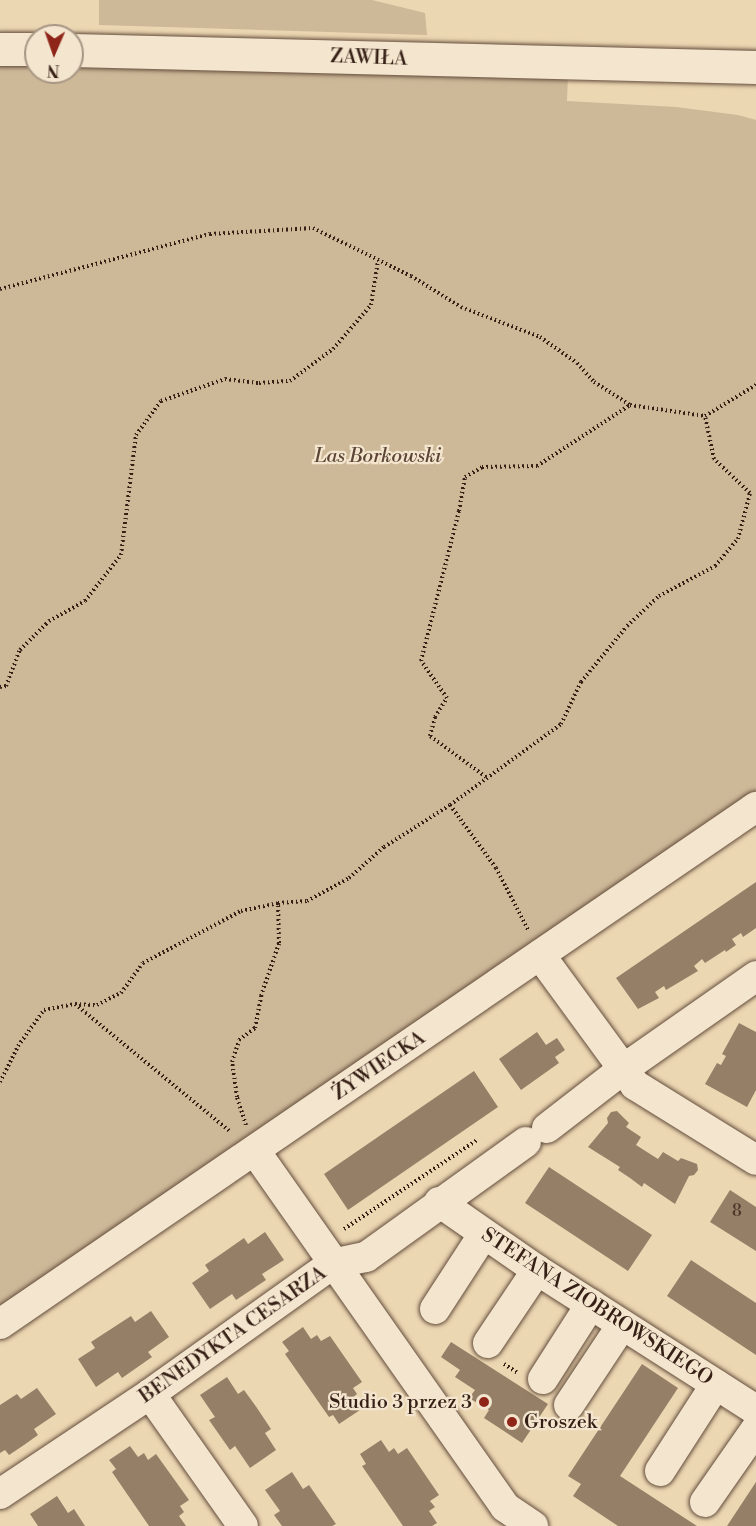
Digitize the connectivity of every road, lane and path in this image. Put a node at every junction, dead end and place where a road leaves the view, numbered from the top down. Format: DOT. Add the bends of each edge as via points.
graph roads {
  1 [pos="0,48"];
  2 [pos="24,49"];
  3 [pos="84,50"];
  4 [pos="666,67"];
  5 [pos="756,67"];
  6 [pos="756,81"];
  7 [pos="378,261"];
  8 [pos="0,289"];
  9 [pos="756,386"];
  10 [pos="630,405"];
  11 [pos="705,416"];
  12 [pos="0,687"];
  13 [pos="486,777"];
  14 [pos="450,805"];
  15 [pos="756,807"];
  16 [pos="278,903"];
  17 [pos="540,955"];
  18 [pos="756,976"];
  19 [pos="75,1004"];
  20 [pos="622,1070"];
  21 [pos="0,1082"];
  22 [pos="480,1138"];
  23 [pos="255,1151"];
  24 [pos="756,1160"];
  25 [pos="439,1202"];
  26 [pos="344,1230"];
  27 [pos="483,1234"];
  28 [pos="332,1264"];
  29 [pos="537,1270"];
  30 [pos="591,1304"];
  31 [pos="435,1309"];
  32 [pos="0,1324"];
  33 [pos="622,1324"];
  34 [pos="488,1343"];
  35 [pos="543,1379"];
  36 [pos="716,1384"];
  37 [pos="150,1394"];
  38 [pos="569,1405"];
  39 [pos="756,1410"];
  40 [pos="756,1429"];
  41 [pos="660,1471"];
  42 [pos="0,1494"];
  43 [pos="705,1502"];
  44 [pos="498,1516"];
  45 [pos="243,1526"];
  46 [pos="533,1526"];
  1 -- 2 [label="street"];
  3 -- 4 [label="street, ZAWIŁA"];
  4 -- 5 [label="street, ZAWIŁA"];
  4 -- 6 [label="street, ZAWIŁA"];
  7 -- 8 [label="path" via="313,228 210,234"];
  7 -- 10 [label="path" via="411,276 460,307 540,337 577,363 594,382"];
  7 -- 12 [label="path" via="371,305 333,349 290,381 225,379 161,401 136,435 121,555 85,601 49,621 20,650 6,686"];
  9 -- 11 [label="path"];
  10 -- 11 [label="path"];
  10 -- 13 [label="path" via="537,466 482,467 465,477 421,661 447,698 435,717 430,736"];
  11 -- 13 [label="path" via="714,459 750,493 738,539 715,566 659,596 627,626 581,682 561,724"];
  13 -- 14 [label="path"];
  14 -- 16 [label="path" via="384,846 349,878 308,901"];
  14 -- 17 [label="path" via="495,868"];
  15 -- 17 [label="street, ŻYWIECKA"];
  16 -- 19 [label="path" via="241,911 143,963 122,993 97,1005"];
  16 -- 23 [label="path" via="279,943 255,1028 239,1040 232,1062 237,1097"];
  17 -- 20 [label="street"];
  17 -- 23 [label="street, ŻYWIECKA"];
  18 -- 20 [label="street, BENEDYKTA CESARZA"];
  19 -- 21 [label="path" via="44,1010 18,1046"];
  19 -- 23 [label="path"];
  20 -- 24 [label="street" via="635,1084"];
  20 -- 25 [label="street, BENEDYKTA CESARZA"];
  22 -- 26 [label="path"];
  23 -- 28 [label="street"];
  23 -- 32 [label="street, ŻYWIECKA"];
  25 -- 27 [label="street, STEFANA ZIOBROWSKIEGO"];
  25 -- 28 [label="street, BENEDYKTA CESARZA" via="366,1257"];
  27 -- 29 [label="street, STEFANA ZIOBROWSKIEGO"];
  27 -- 31 [label="street"];
  28 -- 37 [label="street, BENEDYKTA CESARZA"];
  28 -- 44 [label="street"];
  29 -- 30 [label="street, STEFANA ZIOBROWSKIEGO"];
  29 -- 34 [label="street"];
  30 -- 33 [label="street, STEFANA ZIOBROWSKIEGO"];
  30 -- 35 [label="street"];
  33 -- 36 [label="street, STEFANA ZIOBROWSKIEGO"];
  33 -- 38 [label="street"];
  36 -- 39 [label="street, STEFANA ZIOBROWSKIEGO"];
  36 -- 41 [label="street"];
  37 -- 42 [label="street, BENEDYKTA CESARZA"];
  37 -- 45 [label="street"];
  40 -- 43 [label="street"];
  44 -- 46 [label="street"];
}
